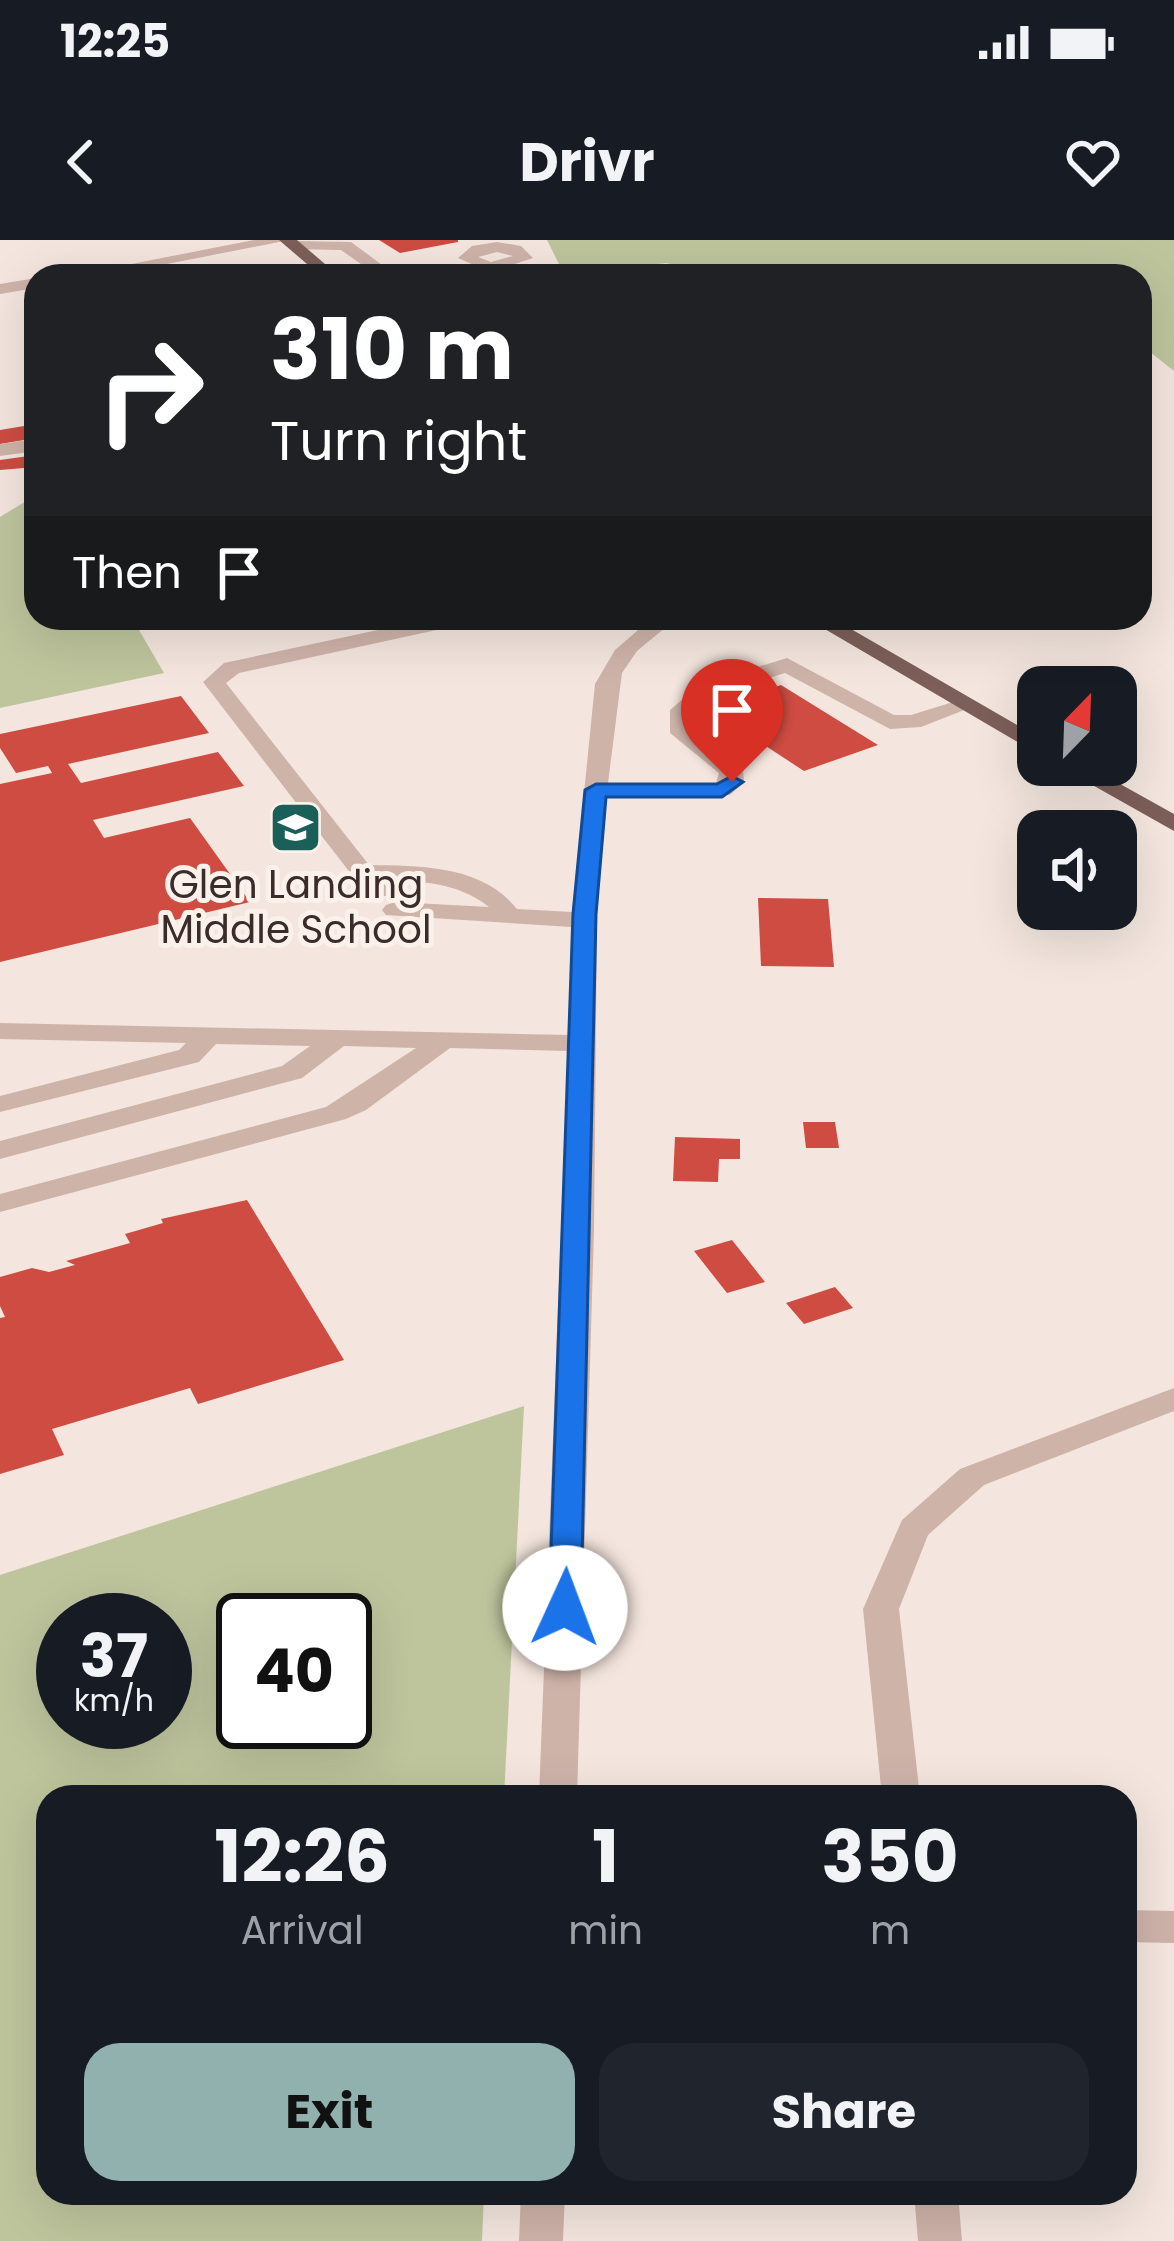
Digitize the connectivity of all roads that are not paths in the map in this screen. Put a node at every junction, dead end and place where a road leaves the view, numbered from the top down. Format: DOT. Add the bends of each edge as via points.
graph roads {
  1 [pos="288,242"];
  2 [pos="152,264"];
  3 [pos="316,264"];
  4 [pos="372,264"];
  5 [pos="408,630"];
  6 [pos="648,630"];
  7 [pos="838,630"];
  8 [pos="966,705"];
  9 [pos="1017,735"];
  10 [pos="1107,786"];
  11 [pos="596,790"];
  12 [pos="1174,824"];
  13 [pos="378,891"];
  14 [pos="509,916"];
  15 [pos="584,920"];
  16 [pos="0,1031"];
  17 [pos="209,1035"];
  18 [pos="338,1038"];
  19 [pos="444,1040"];
  20 [pos="582,1043"];
  21 [pos="0,1104"];
  22 [pos="0,1150"];
  23 [pos="0,1203"];
  24 [pos="1174,1399"];
  25 [pos="557,1785"];
  26 [pos="900,1785"];
  27 [pos="1137,1926"];
  28 [pos="1174,1927"];
  29 [pos="542,2205"];
  30 [pos="937,2205"];
  31 [pos="541,2241"];
  32 [pos="940,2241"];
  1 -- 2 [label="street"];
  1 -- 3 [label="main road"];
  1 -- 4 [label="street" via="345,244"];
  5 -- 13 [label="street" via="232,668 214,682"];
  6 -- 11 [label="street" via="613,665 606,684"];
  7 -- 8 [label="main road"];
  8 -- 9 [label="main road"];
  8 -- 11 [label="street" via="890,722 787,665 707,690 681,710 681,733 730,770 732,782 722,790"];
  10 -- 12 [label="main road"];
  11 -- 15 [label="street"];
  13 -- 14 [label="street"];
  13 -- 14 [label="street" via="466,882 493,895"];
  14 -- 15 [label="street"];
  15 -- 20 [label="street"];
  16 -- 17 [label="street"];
  17 -- 18 [label="street"];
  17 -- 21 [label="street" via="189,1057"];
  18 -- 19 [label="street"];
  18 -- 22 [label="street" via="292,1072"];
  19 -- 20 [label="street"];
  19 -- 23 [label="street" via="336,1113"];
  20 -- 25 [label="street"];
  24 -- 26 [label="street" via="972,1477 914,1529 880,1609"];
  27 -- 28 [label="street"];
  29 -- 31 [label="street"];
  30 -- 32 [label="street"];
}
